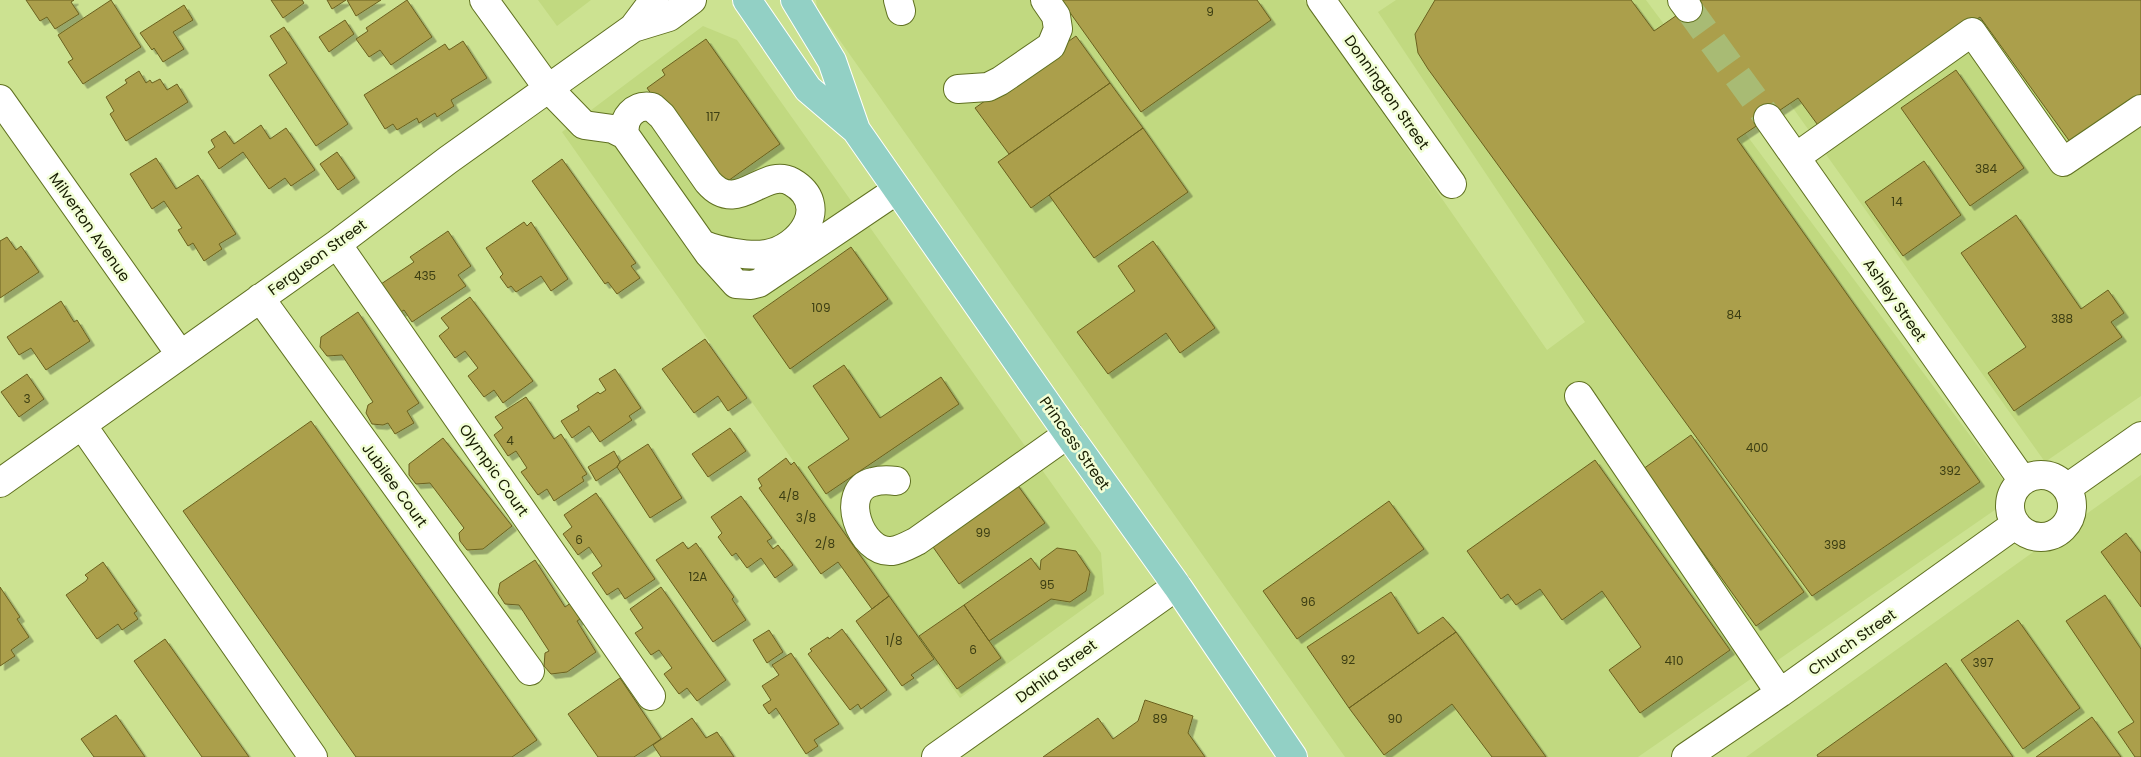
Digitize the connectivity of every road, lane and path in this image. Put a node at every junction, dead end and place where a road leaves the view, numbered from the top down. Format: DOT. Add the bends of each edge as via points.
graph roads {
  1 [pos="484,0"];
  2 [pos="654,0"];
  3 [pos="692,0"];
  4 [pos="747,0"];
  5 [pos="795,0"];
  6 [pos="1045,0"];
  7 [pos="1332,4"];
  8 [pos="632,28"];
  9 [pos="547,87"];
  10 [pos="958,89"];
  11 [pos="0,99"];
  12 [pos="2141,109"];
  13 [pos="1768,118"];
  14 [pos="625,130"];
  15 [pos="856,130"];
  16 [pos="1796,157"];
  17 [pos="1452,184"];
  18 [pos="897,190"];
  19 [pos="337,244"];
  20 [pos="702,244"];
  21 [pos="260,298"];
  22 [pos="180,354"];
  23 [pos="1579,396"];
  24 [pos="82,425"];
  25 [pos="1068,434"];
  26 [pos="2141,436"];
  27 [pos="896,481"];
  28 [pos="2023,481"];
  29 [pos="0,483"];
  30 [pos="2067,488"];
  31 [pos="2016,524"];
  32 [pos="1177,586"];
  33 [pos="530,671"];
  34 [pos="1780,693"];
  35 [pos="651,696"];
  36 [pos="313,757"];
  37 [pos="936,757"];
  38 [pos="1293,757"];
  39 [pos="1686,757"];
  1 -- 9 [label="street"];
  2 -- 8 [label="street, Ferguson Street"];
  3 -- 8 [label="street, Ferguson Street" via="669,17"];
  4 -- 15 [label="main road, Princess Street" via="808,89"];
  5 -- 15 [label="main road, Princess Street" via="832,61"];
  6 -- 10 [label="street" via="1056,16 1058,30 1050,46 988,87"];
  7 -- 17 [label="street, Donnington Street"];
  8 -- 9 [label="street, Ferguson Street"];
  9 -- 14 [label="street" via="584,126"];
  9 -- 19 [label="street, Ferguson Street"];
  11 -- 22 [label="street, Milverton Avenue"];
  12 -- 16 [label="street" via="2063,162 1972,32"];
  13 -- 16 [label="street, Ashley Street"];
  14 -- 20 [label="street"];
  14 -- 20 [label="street" via="630,114 640,107 652,107 717,191 741,194 770,181 787,180 804,193 812,213 808,226 800,235 775,252 748,254"];
  15 -- 18 [label="main road, Princess Street"];
  16 -- 28 [label="street, Ashley Street"];
  18 -- 20 [label="street" via="751,285 736,284"];
  18 -- 25 [label="main road, Princess Street"];
  19 -- 21 [label="street, Ferguson Street"];
  19 -- 35 [label="street, Olympic Court"];
  21 -- 22 [label="street, Ferguson Street"];
  21 -- 33 [label="street, Jubilee Court"];
  22 -- 24 [label="street, Ferguson Street"];
  23 -- 34 [label="street"];
  24 -- 29 [label="street, Ferguson Street"];
  24 -- 36 [label="street"];
  25 -- 27 [label="street" via="917,541 892,551 874,548 859,527 855,501 860,489 871,482"];
  25 -- 32 [label="main road, Princess Street"];
  26 -- 30 [label="street"];
  28 -- 30 [label="street" via="2042,475 2052,477"];
  28 -- 31 [label="street" via="2010,501"];
  30 -- 31 [label="street" via="2073,507 2067,525 2060,532 2051,536 2032,536"];
  31 -- 34 [label="street, Church Street"];
  32 -- 37 [label="street, Dahlia Street"];
  32 -- 38 [label="main road, Princess Street"];
  34 -- 39 [label="street, Church Street"];
}
